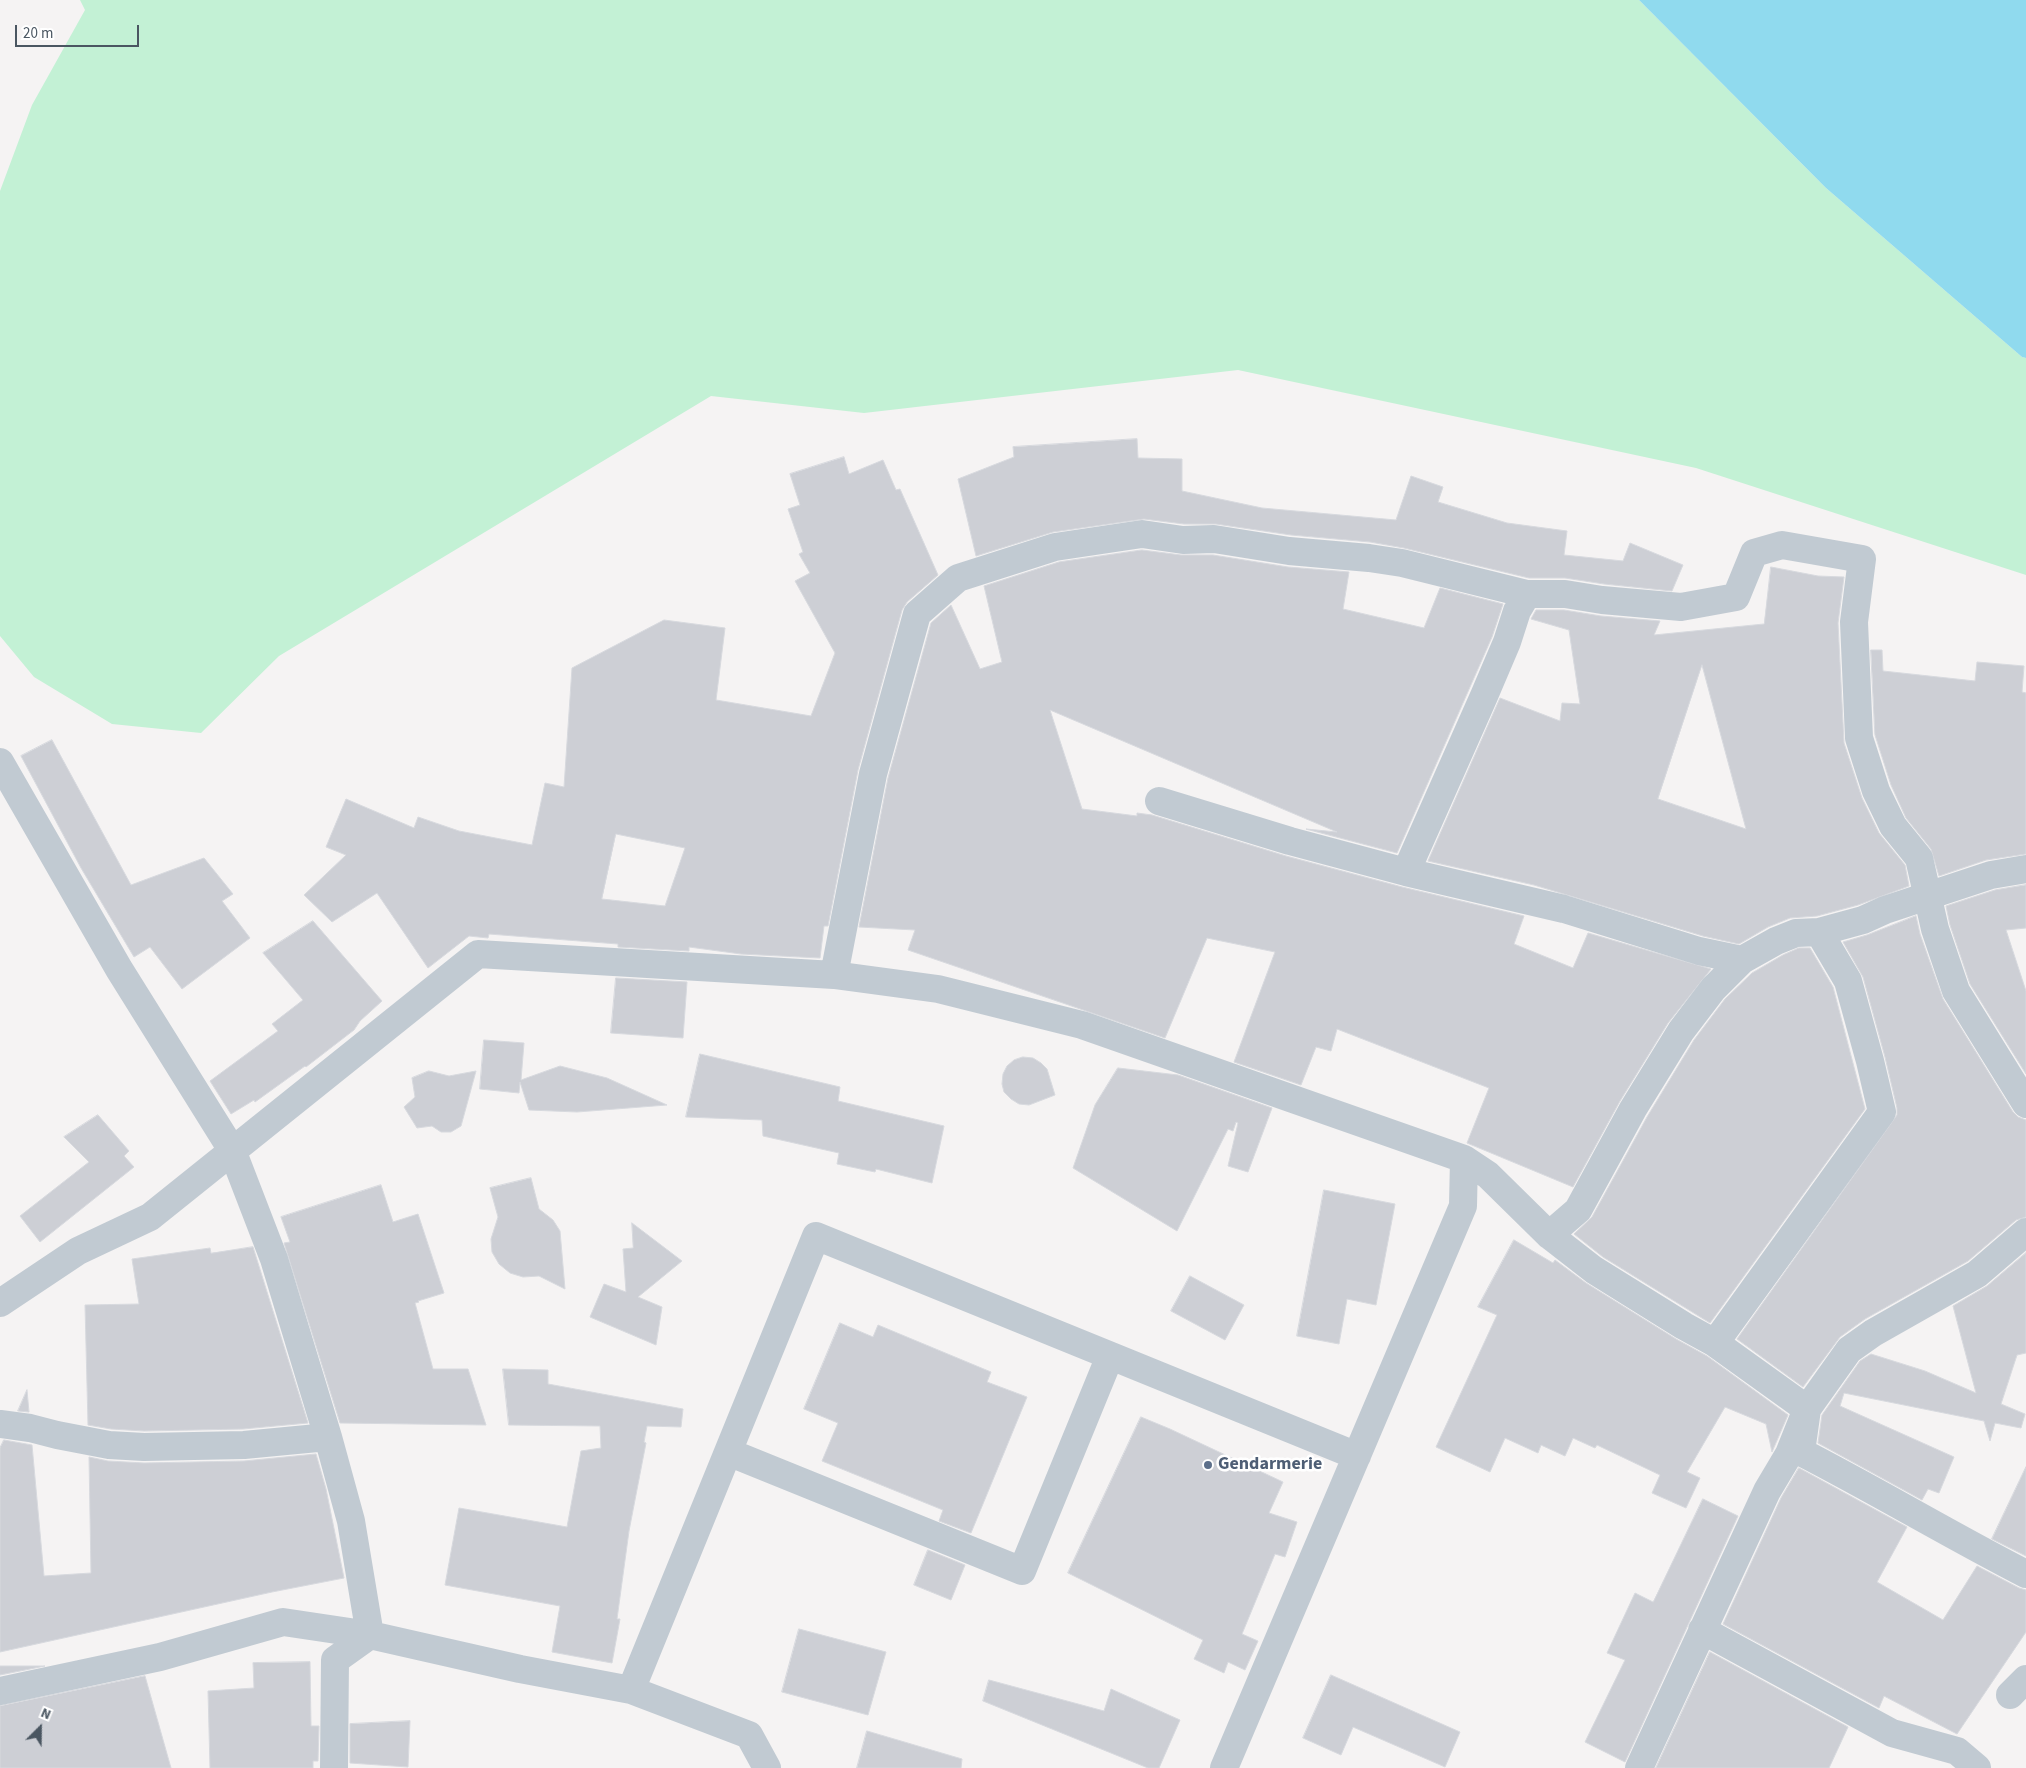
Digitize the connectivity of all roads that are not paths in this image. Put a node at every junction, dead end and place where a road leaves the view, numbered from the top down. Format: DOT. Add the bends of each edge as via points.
graph roads {
  1 [pos="1527,594"];
  2 [pos="0,762"];
  3 [pos="1159,801"];
  4 [pos="2026,869"];
  5 [pos="1406,872"];
  6 [pos="1928,896"];
  7 [pos="1820,932"];
  8 [pos="1742,960"];
  9 [pos="834,975"];
  10 [pos="2026,1104"];
  11 [pos="232,1150"];
  12 [pos="1464,1159"];
  13 [pos="2026,1232"];
  14 [pos="1549,1234"];
  15 [pos="0,1303"];
  16 [pos="1715,1343"];
  17 [pos="1110,1356"];
  18 [pos="1807,1409"];
  19 [pos="0,1424"];
  20 [pos="328,1437"];
  21 [pos="728,1452"];
  22 [pos="1356,1456"];
  23 [pos="2026,1574"];
  24 [pos="1702,1630"];
  25 [pos="370,1634"];
  26 [pos="631,1690"];
  27 [pos="0,1691"];
  28 [pos="334,1768"];
  29 [pos="767,1768"];
  30 [pos="1224,1768"];
  31 [pos="1638,1768"];
  32 [pos="1977,1768"];
  1 -- 5 [label="street"];
  1 -- 6 [label="street" via="1565,594 1681,607 1736,597 1754,553 1782,545 1862,559 1854,622 1859,738 1876,792 1893,826 1919,858"];
  1 -- 9 [label="street" via="1377,559 1142,534 1055,547 958,578 917,614 873,774"];
  2 -- 11 [label="street" via="119,969"];
  3 -- 5 [label="street"];
  4 -- 6 [label="street"];
  5 -- 8 [label="street" via="1564,909 1699,951"];
  6 -- 7 [label="street"];
  6 -- 10 [label="street" via="1935,929 1956,991"];
  7 -- 8 [label="street" via="1796,933"];
  7 -- 16 [label="street" via="1848,982 1882,1112"];
  8 -- 14 [label="street" via="1713,989 1681,1031 1578,1210"];
  9 -- 11 [label="street" via="478,954"];
  9 -- 12 [label="street" via="938,989 1082,1025"];
  11 -- 15 [label="street" via="150,1217 78,1251"];
  11 -- 20 [label="street" via="274,1259"];
  12 -- 14 [label="street" via="1488,1175"];
  12 -- 22 [label="street" via="1463,1206"];
  13 -- 18 [label="street" via="1978,1274 1872,1333 1849,1350"];
  14 -- 16 [label="street" via="1594,1270"];
  16 -- 18 [label="street"];
  17 -- 21 [label="street" via="1022,1571"];
  17 -- 21 [label="street" via="816,1236"];
  17 -- 22 [label="street"];
  18 -- 23 [label="street" via="1801,1452"];
  18 -- 24 [label="street" via="1789,1454 1767,1491"];
  19 -- 20 [label="street" via="109,1444 144,1447 244,1446"];
  20 -- 25 [label="street" via="351,1521"];
  21 -- 26 [label="street"];
  22 -- 30 [label="street"];
  24 -- 31 [label="street"];
  24 -- 32 [label="street" via="1892,1733 1957,1751"];
  25 -- 26 [label="street" via="520,1669"];
  25 -- 27 [label="street" via="283,1622 160,1657"];
  25 -- 28 [label="street" via="335,1660"];
  26 -- 29 [label="street" via="749,1735"];
}
